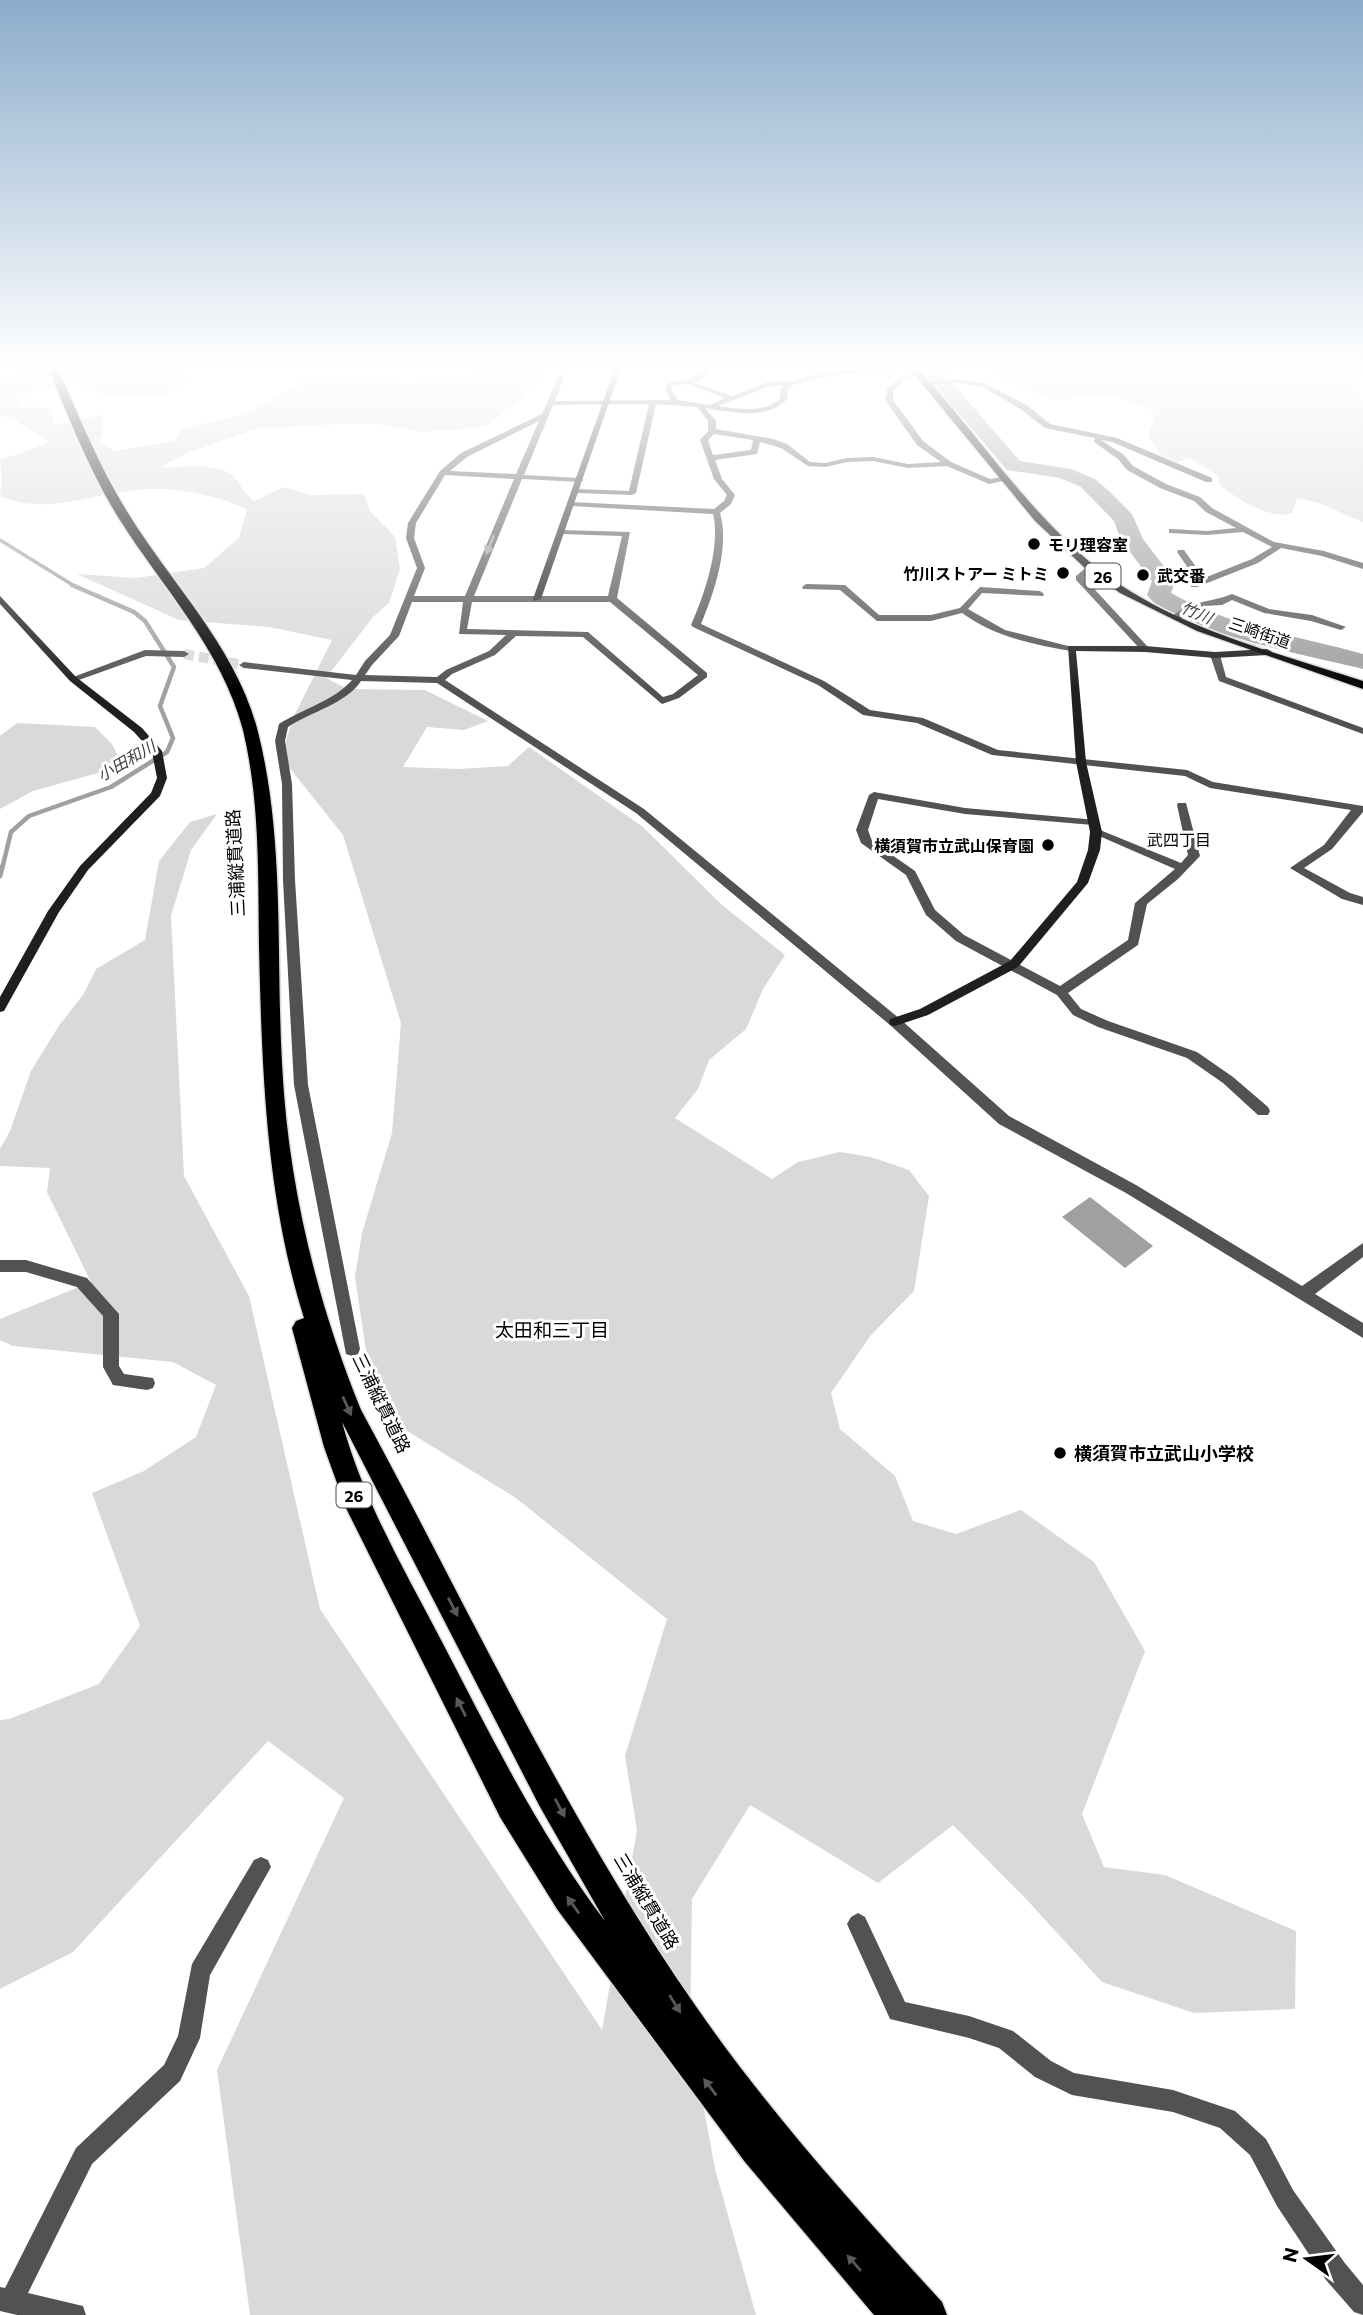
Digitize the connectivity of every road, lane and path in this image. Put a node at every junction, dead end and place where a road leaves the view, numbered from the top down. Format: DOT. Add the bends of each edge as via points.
graph roads {
  1 [pos="99,476"];
  2 [pos="442,476"];
  3 [pos="494,476"];
  4 [pos="581,476"];
  5 [pos="636,476"];
  6 [pos="717,476"];
  7 [pos="975,476"];
  8 [pos="1145,476"];
  9 [pos="1200,476"];
  10 [pos="518,477"];
  11 [pos="1005,478"];
  12 [pos="580,480"];
  13 [pos="1209,480"];
  14 [pos="576,491"];
  15 [pos="571,504"];
  16 [pos="716,512"];
  17 [pos="1248,529"];
  18 [pos="1172,531"];
  19 [pos="561,532"];
  20 [pos="1279,546"];
  21 [pos="140,547"];
  22 [pos="1181,552"];
  23 [pos="1363,566"];
  24 [pos="1091,568"];
  25 [pos="806,587"];
  26 [pos="1040,594"];
  27 [pos="0,599"];
  28 [pos="408,599"];
  29 [pos="468,599"];
  30 [pos="537,599"];
  31 [pos="612,599"];
  32 [pos="963,611"];
  33 [pos="1176,617"];
  34 [pos="1341,627"];
  35 [pos="514,633"];
  36 [pos="1071,648"];
  37 [pos="1145,649"];
  38 [pos="1267,652"];
  39 [pos="184,654"];
  40 [pos="1215,655"];
  41 [pos="244,665"];
  42 [pos="358,678"];
  43 [pos="73,679"];
  44 [pos="439,680"];
  45 [pos="1363,685"];
  46 [pos="1363,731"];
  47 [pos="1081,762"];
  48 [pos="1182,805"];
  49 [pos="1361,808"];
  50 [pos="1094,827"];
  51 [pos="1182,868"];
  52 [pos="1363,901"];
  53 [pos="1014,964"];
  54 [pos="1061,992"];
  55 [pos="0,1008"];
  56 [pos="895,1022"];
  57 [pos="1263,1111"];
  58 [pos="1363,1249"];
  59 [pos="0,1266"];
  60 [pos="1304,1293"];
  61 [pos="1363,1331"];
  62 [pos="352,1349"];
  63 [pos="147,1383"];
  64 [pos="261,1867"];
  65 [pos="858,1924"];
  66 [pos="6,2300"];
  67 [pos="1363,2303"];
  68 [pos="913,2309"];
  69 [pos="74,2315"];
  1 -- 21 [label="highway, 三浦縦貫道路 / 26"];
  2 -- 28 [label="street" via="412,523 410,538 421,568"];
  3 -- 10 [label="street"];
  4 -- 12 [label="street"];
  5 -- 14 [label="street" via="632,493"];
  6 -- 16 [label="street" via="731,495"];
  7 -- 11 [label="street" via="989,482"];
  8 -- 17 [label="street"];
  9 -- 13 [label="street"];
  10 -- 12 [label="street"];
  10 -- 29 [label="street, one-way"];
  11 -- 24 [label="main road, 三崎街道 / 26" via="1058,540"];
  12 -- 14 [label="street"];
  14 -- 15 [label="street"];
  15 -- 16 [label="street"];
  15 -- 19 [label="street"];
  16 -- 47 [label="street" via="720,526 713,580 696,625 821,683 867,713 919,720 996,753"];
  17 -- 18 [label="street"];
  17 -- 20 [label="street"];
  19 -- 30 [label="street"];
  19 -- 31 [label="street" via="627,534"];
  20 -- 22 [label="street" via="1255,561 1198,583"];
  20 -- 23 [label="street"];
  21 -- 68 [label="highway, 三浦縦貫道路 / 26, one-way" via="218,657 250,725 264,836 279,1141 310,1301 350,1414 570,1827 682,2014 771,2137"];
  68 -- 21 [label="highway, 三浦縦貫道路 / 26, one-way" via="757,2150 568,1898 511,1806 359,1508 336,1447 308,1343 274,1192 263,1094 255,837 246,749 217,671"];
  24 -- 33 [label="main road, 三崎街道 / 26"];
  24 -- 37 [label="street" via="1079,578"];
  25 -- 32 [label="street" via="842,587 877,618 931,618"];
  26 -- 32 [label="street" via="979,590"];
  27 -- 43 [label="street"];
  28 -- 29 [label="street"];
  28 -- 42 [label="street" via="394,636"];
  29 -- 30 [label="street"];
  29 -- 35 [label="street" via="462,632"];
  30 -- 31 [label="street"];
  31 -- 35 [label="street" via="704,675 662,701 585,634"];
  32 -- 36 [label="street" via="985,627 1012,637"];
  33 -- 34 [label="street" via="1202,603 1232,597 1267,611"];
  33 -- 38 [label="main road, 三崎街道 / 26"];
  35 -- 44 [label="street" via="492,653"];
  36 -- 37 [label="street"];
  36 -- 47 [label="street"];
  37 -- 40 [label="street"];
  38 -- 40 [label="street"];
  38 -- 45 [label="main road, 三崎街道 / 26"];
  39 -- 43 [label="street" via="145,653"];
  40 -- 46 [label="street" via="1222,679"];
  41 -- 42 [label="street"];
  42 -- 44 [label="street"];
  42 -- 62 [label="street" via="340,696 284,726 280,741 288,784 301,1085"];
  43 -- 55 [label="street" via="138,730 157,751 162,778 156,794 84,868 54,911"];
  44 -- 56 [label="street" via="640,811"];
  47 -- 49 [label="street" via="1187,773 1210,785"];
  47 -- 50 [label="street"];
  48 -- 51 [label="street" via="1194,856"];
  49 -- 52 [label="street" via="1328,847 1296,868"];
  50 -- 51 [label="street"];
  50 -- 53 [label="street" via="1094,850 1082,883"];
  50 -- 53 [label="street" via="874,795 862,830 867,843 911,873 930,912 960,937"];
  51 -- 54 [label="street" via="1141,903 1134,942"];
  53 -- 54 [label="street"];
  53 -- 56 [label="street" via="924,1012"];
  54 -- 57 [label="street" via="1085,1016 1192,1055"];
  56 -- 60 [label="street" via="1004,1120 1131,1189"];
  58 -- 60 [label="street"];
  59 -- 63 [label="street" via="26,1266 82,1282 111,1314 111,1367 119,1380"];
  60 -- 61 [label="street"];
  64 -- 66 [label="street" via="200,1972 189,2038 172,2073 84,2156"];
  65 -- 67 [label="street" via="898,2011 1005,2039 1043,2069 1072,2084 1173,2101 1227,2119 1258,2147 1285,2198"];
  66 -- 69 [label="street"];
}
